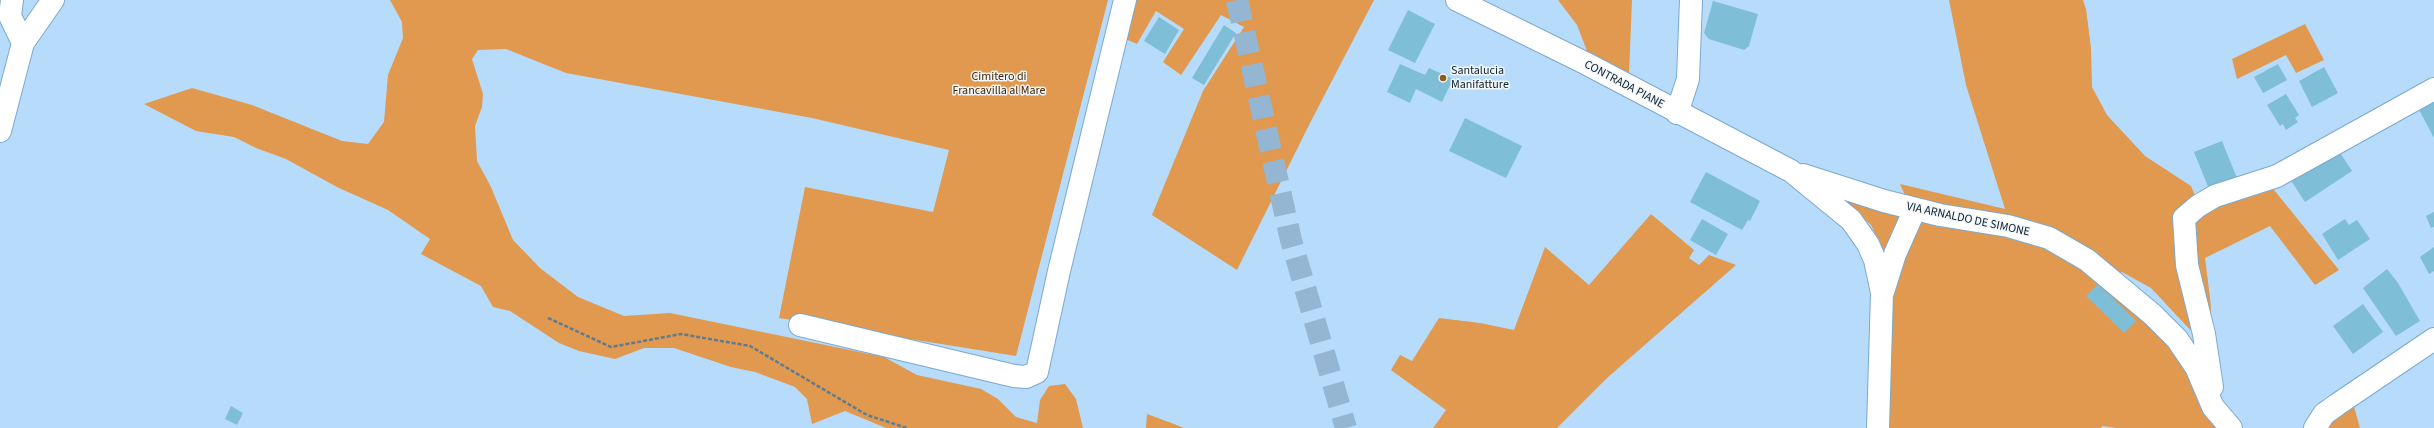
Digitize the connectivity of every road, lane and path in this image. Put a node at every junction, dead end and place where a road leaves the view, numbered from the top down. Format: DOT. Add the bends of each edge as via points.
graph roads {
  1 [pos="12,0"];
  2 [pos="53,0"];
  3 [pos="1125,0"];
  4 [pos="1457,0"];
  5 [pos="1691,0"];
  6 [pos="23,43"];
  7 [pos="8,76"];
  8 [pos="2434,89"];
  9 [pos="1677,113"];
  10 [pos="0,131"];
  11 [pos="1791,172"];
  12 [pos="1914,209"];
  13 [pos="1882,293"];
  14 [pos="548,318"];
  15 [pos="800,325"];
  16 [pos="2434,339"];
  17 [pos="2213,407"];
  18 [pos="907,428"];
  19 [pos="1878,428"];
  20 [pos="2231,428"];
  21 [pos="2315,428"];
  1 -- 6 [label="street" via="10,16"];
  2 -- 6 [label="street"];
  3 -- 15 [label="street" via="1037,372 1026,377 1014,376"];
  4 -- 9 [label="street, CONTRADA PIANE"];
  5 -- 9 [label="street" via="1688,79"];
  6 -- 7 [label="street"];
  7 -- 10 [label="street"];
  8 -- 17 [label="street" via="2277,176 2215,196 2184,218 2186,264 2204,334"];
  9 -- 11 [label="street, CONTRADA PIANE"];
  11 -- 12 [label="street, VIA ARNALDO DE SIMONE"];
  11 -- 13 [label="street" via="1836,206 1860,232 1875,260"];
  12 -- 13 [label="street"];
  12 -- 17 [label="street, VIA ARNALDO DE SIMONE" via="2008,226 2049,238 2087,260 2177,339 2196,367"];
  13 -- 19 [label="street"];
  14 -- 18 [label="path" via="611,347 681,334 750,346 867,415"];
  16 -- 21 [label="street" via="2324,414"];
  17 -- 20 [label="street, VIA ARNALDO DE SIMONE"];
}
